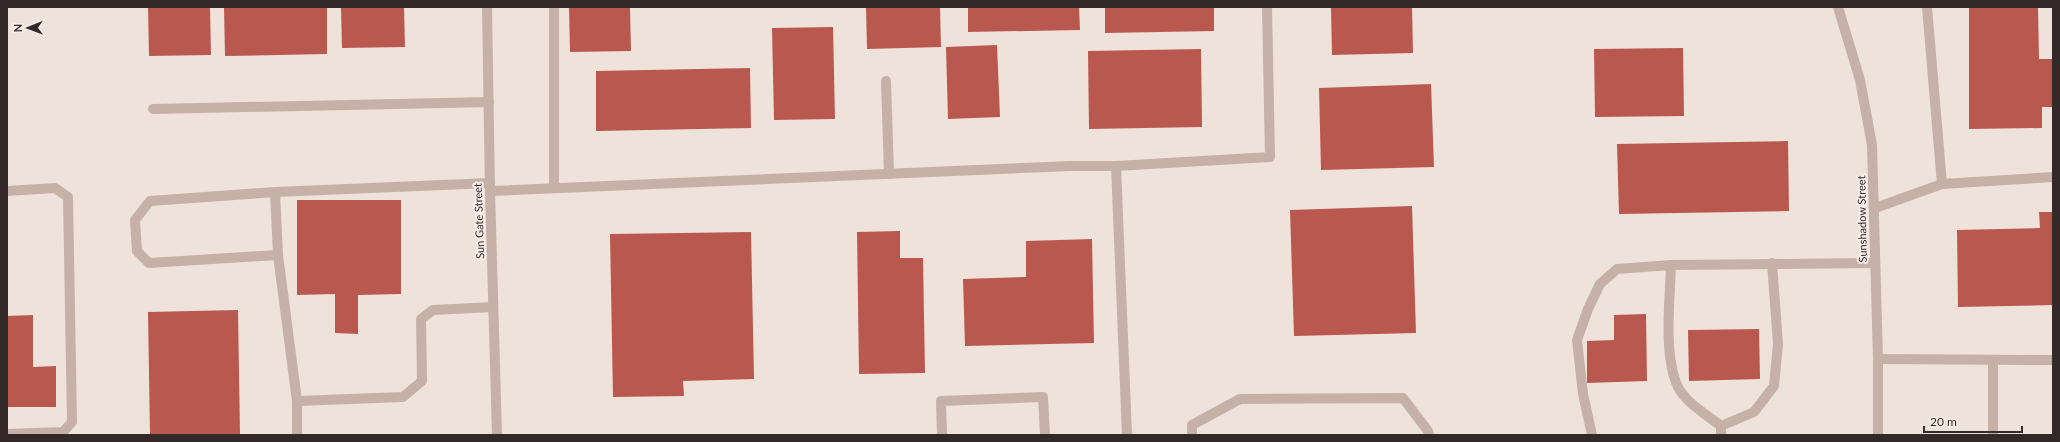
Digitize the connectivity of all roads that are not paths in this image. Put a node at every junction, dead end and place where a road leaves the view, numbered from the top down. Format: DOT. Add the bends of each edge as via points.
graph roads {
  1 [pos="487,7"];
  2 [pos="554,7"];
  3 [pos="1267,7"];
  4 [pos="1838,7"];
  5 [pos="1927,7"];
  6 [pos="886,81"];
  7 [pos="489,102"];
  8 [pos="153,109"];
  9 [pos="1116,166"];
  10 [pos="889,174"];
  11 [pos="2053,177"];
  12 [pos="1942,184"];
  13 [pos="490,187"];
  14 [pos="554,188"];
  15 [pos="7,191"];
  16 [pos="275,192"];
  17 [pos="1875,208"];
  18 [pos="278,255"];
  19 [pos="1772,263"];
  20 [pos="1874,263"];
  21 [pos="1671,265"];
  22 [pos="493,307"];
  23 [pos="1878,359"];
  24 [pos="2053,360"];
  25 [pos="1993,361"];
  26 [pos="297,401"];
  27 [pos="1721,430"];
  28 [pos="7,434"];
  29 [pos="298,435"];
  30 [pos="496,435"];
  31 [pos="942,435"];
  32 [pos="1045,435"];
  33 [pos="1127,435"];
  34 [pos="1192,435"];
  35 [pos="1429,435"];
  36 [pos="1592,435"];
  37 [pos="1878,435"];
  38 [pos="1993,435"];
  1 -- 7 [label="street, Sun Gate Street"];
  2 -- 14 [label="street"];
  3 -- 9 [label="street" via="1270,157"];
  4 -- 17 [label="street, Sunshadow Street" via="1863,95 1872,145"];
  5 -- 12 [label="street"];
  6 -- 10 [label="street"];
  7 -- 8 [label="street"];
  7 -- 13 [label="street, Sun Gate Street"];
  9 -- 10 [label="street"];
  9 -- 33 [label="street"];
  10 -- 14 [label="street"];
  11 -- 12 [label="street"];
  12 -- 17 [label="street"];
  13 -- 14 [label="street"];
  13 -- 16 [label="street"];
  13 -- 22 [label="street, Sun Gate Street"];
  15 -- 28 [label="street" via="55,188 68,197 72,422 63,432"];
  16 -- 18 [label="street"];
  16 -- 18 [label="street" via="150,201 135,220 137,251 149,264"];
  17 -- 20 [label="street, Sunshadow Street"];
  18 -- 26 [label="street"];
  19 -- 20 [label="street"];
  19 -- 21 [label="street"];
  19 -- 27 [label="street" via="1778,344 1774,386 1754,412"];
  20 -- 23 [label="street, Sunshadow Street"];
  21 -- 27 [label="street" via="1668,332 1678,387"];
  21 -- 36 [label="street" via="1617,269 1600,284 1588,309 1577,340 1583,394"];
  22 -- 26 [label="street" via="432,310 421,319 422,381 403,398"];
  22 -- 30 [label="street, Sun Gate Street"];
  23 -- 25 [label="street"];
  23 -- 37 [label="street, Sunshadow Street"];
  24 -- 25 [label="street"];
  25 -- 38 [label="street"];
  26 -- 29 [label="street"];
  31 -- 32 [label="street" via="941,401 1043,397"];
  34 -- 35 [label="street" via="1192,425 1240,398 1403,398"];
}
